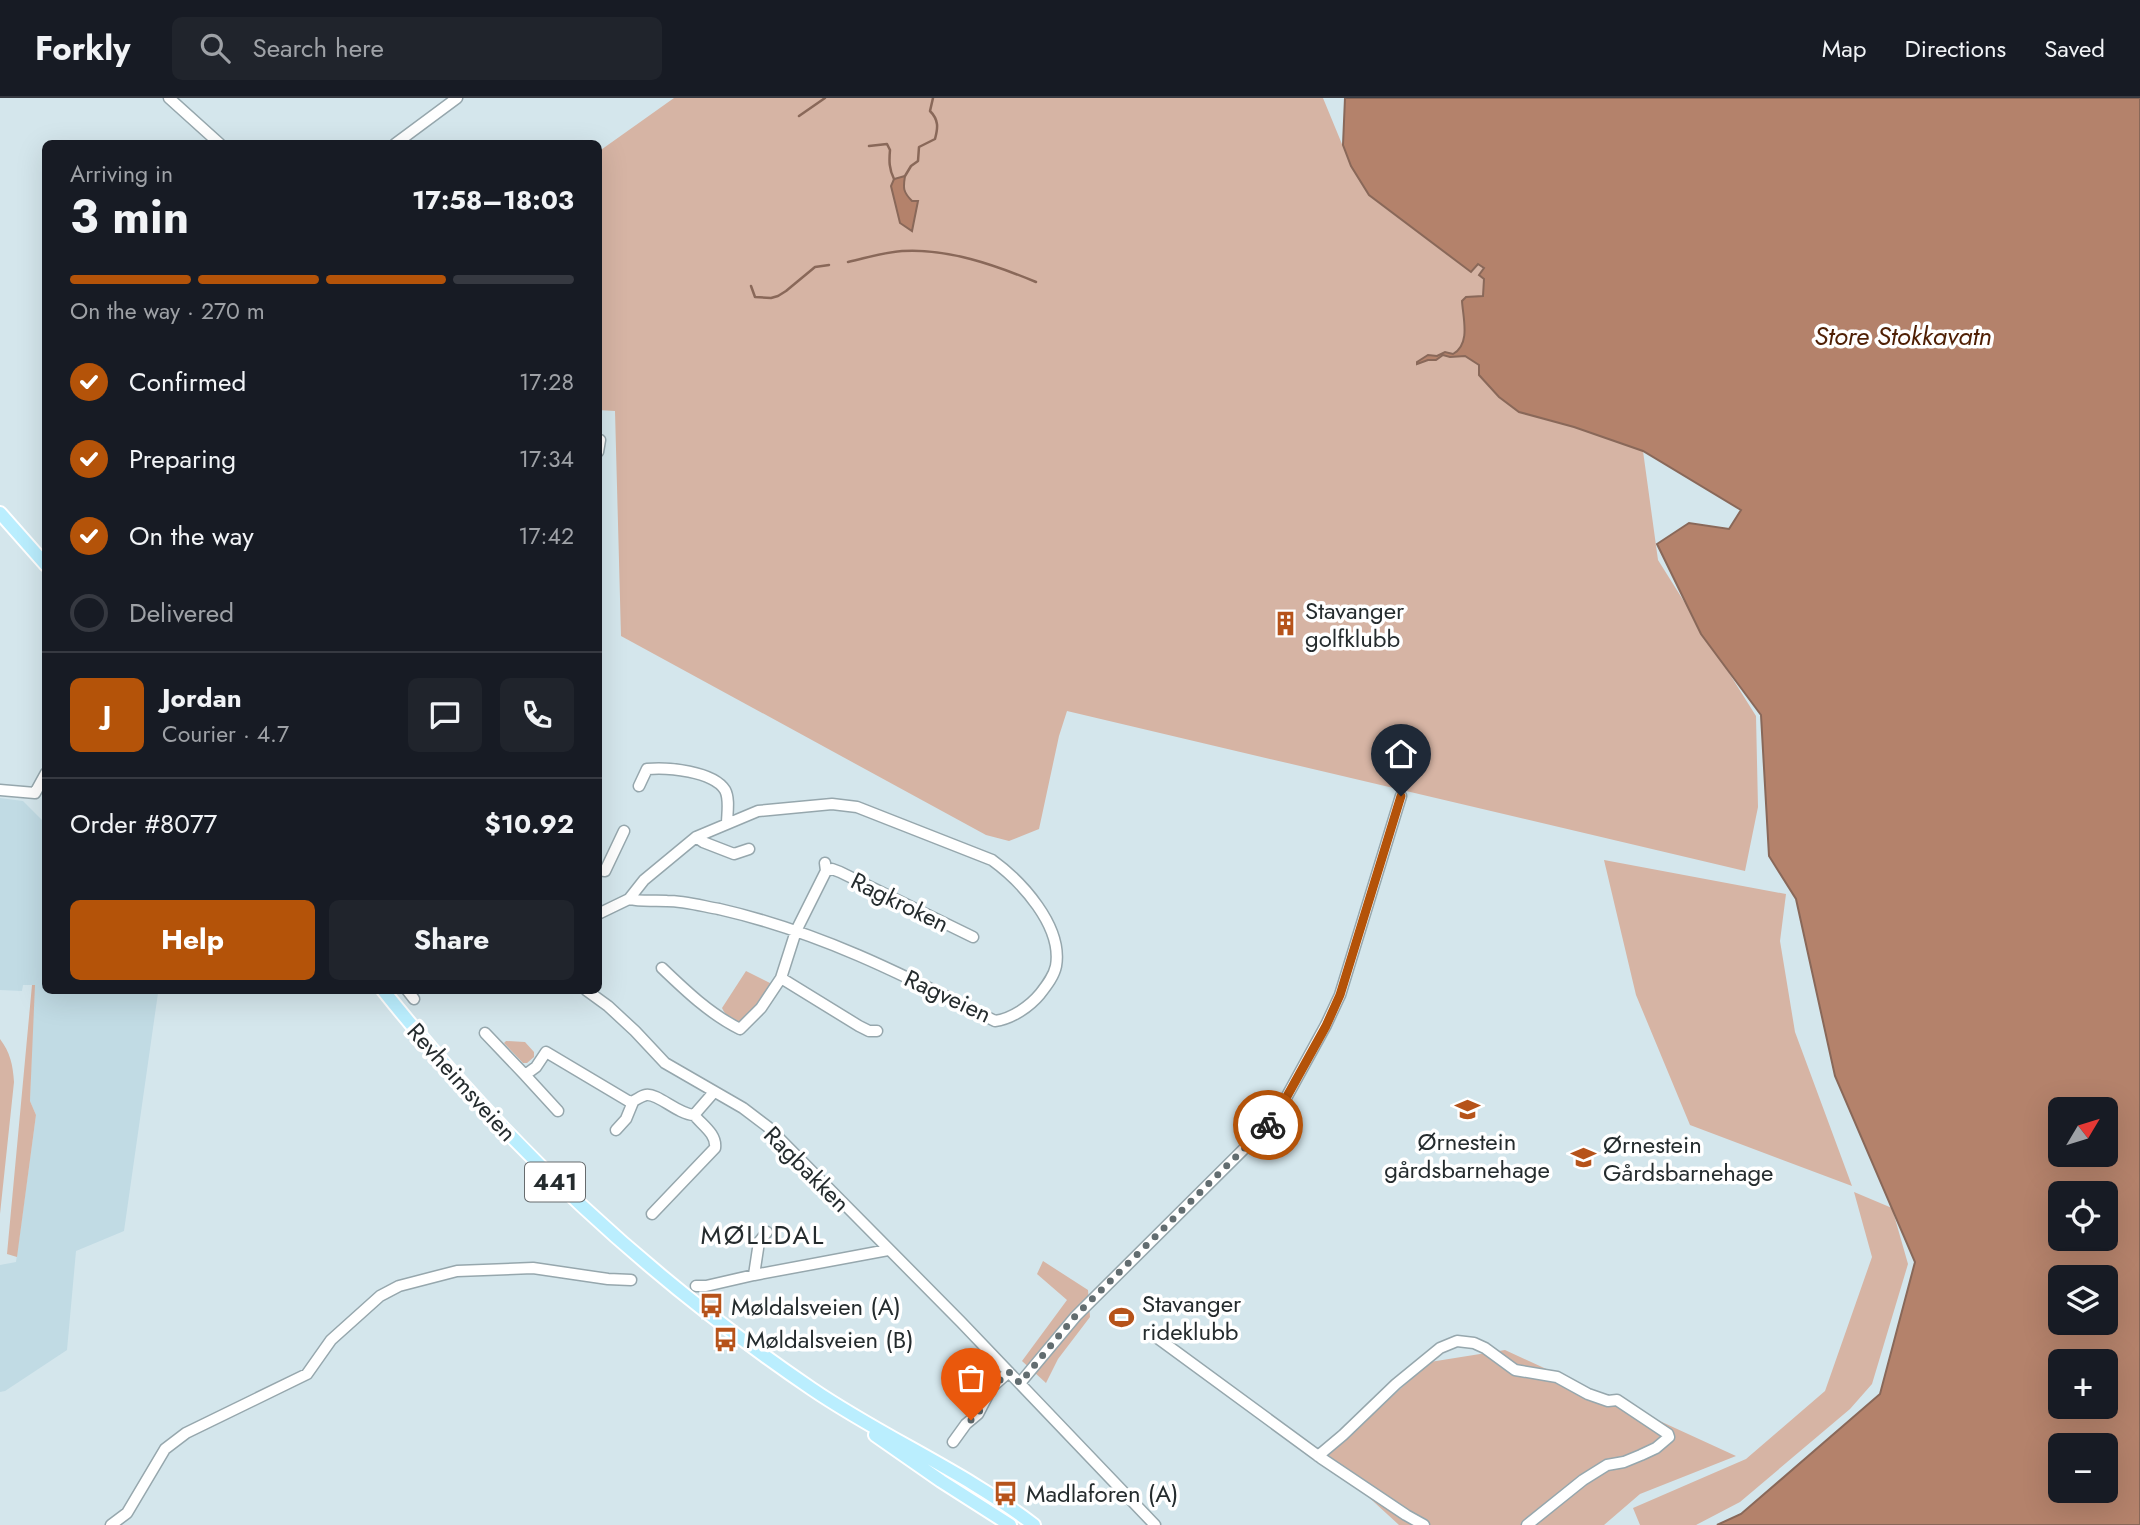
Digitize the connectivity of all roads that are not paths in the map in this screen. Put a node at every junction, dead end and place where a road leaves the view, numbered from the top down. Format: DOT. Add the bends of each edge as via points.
graph roads {
  1 [pos="169,98"];
  2 [pos="457,98"];
  3 [pos="216,140"];
  4 [pos="400,140"];
  5 [pos="0,513"];
  6 [pos="42,560"];
  7 [pos="42,780"];
  8 [pos="639,786"];
  9 [pos="0,790"];
  10 [pos="1401,796"];
  11 [pos="727,824"];
  12 [pos="624,831"];
  13 [pos="696,836"];
  14 [pos="749,849"];
  15 [pos="602,871"];
  16 [pos="629,899"];
  17 [pos="602,912"];
  18 [pos="796,931"];
  19 [pos="973,937"];
  20 [pos="662,968"];
  21 [pos="781,978"];
  22 [pos="386,994"];
  23 [pos="592,994"];
  24 [pos="877,1031"];
  25 [pos="485,1033"];
  26 [pos="525,1075"];
  27 [pos="714,1091"];
  28 [pos="633,1102"];
  29 [pos="558,1111"];
  30 [pos="694,1115"];
  31 [pos="616,1130"];
  32 [pos="652,1214"];
  33 [pos="766,1232"];
  34 [pos="888,1250"];
  35 [pos="754,1275"];
  36 [pos="631,1280"];
  37 [pos="696,1286"];
  38 [pos="1152,1334"];
  39 [pos="1009,1372"];
  40 [pos="1020,1383"];
  41 [pos="839,1407"];
  42 [pos="953,1443"];
  43 [pos="1318,1456"];
  44 [pos="111,1525"];
  45 [pos="1010,1525"];
  46 [pos="1034,1525"];
  47 [pos="1155,1525"];
  48 [pos="1424,1525"];
  49 [pos="1527,1525"];
  1 -- 3 [label="street"];
  2 -- 4 [label="street"];
  5 -- 6 [label="main road"];
  7 -- 9 [label="street" via="35,793"];
  8 -- 11 [label="street" via="647,769 695,773 724,789"];
  10 -- 40 [label="street" via="1340,995 1275,1118 1076,1315"];
  11 -- 13 [label="street, Ragveien"];
  11 -- 18 [label="street, Ragveien" via="758,811 846,805 992,860 1036,902 1055,940 1056,966 1035,1000 995,1021 885,966"];
  12 -- 15 [label="street"];
  13 -- 14 [label="street" via="734,854"];
  13 -- 16 [label="street, Ragveien" via="644,880"];
  16 -- 17 [label="street, Ragveien"];
  16 -- 18 [label="street, Ragveien" via="681,902"];
  18 -- 19 [label="street, Ragkroken" via="826,867"];
  18 -- 21 [label="street, Ragkroken"];
  20 -- 21 [label="street, Ragkroken" via="697,1000 740,1029"];
  21 -- 24 [label="street" via="859,1026"];
  22 -- 41 [label="main road, Revheimsveien / 441" via="471,1096 609,1233 717,1321"];
  23 -- 27 [label="street, Ragbakken" via="666,1063"];
  25 -- 26 [label="street"];
  26 -- 28 [label="street" via="546,1052"];
  26 -- 29 [label="street"];
  27 -- 30 [label="street"];
  27 -- 34 [label="street, Ragbakken" via="768,1128"];
  28 -- 30 [label="street" via="649,1095"];
  28 -- 31 [label="street"];
  30 -- 32 [label="street" via="714,1137 715,1149"];
  33 -- 35 [label="street" via="759,1242"];
  34 -- 35 [label="street"];
  34 -- 39 [label="street, Ragbakken"];
  35 -- 37 [label="street"];
  36 -- 44 [label="street" via="533,1269 457,1271 398,1286 380,1296 331,1340 307,1374 175,1440 155,1464 127,1513"];
  38 -- 43 [label="street"];
  39 -- 40 [label="street, Ragbakken"];
  39 -- 42 [label="street" via="992,1387 978,1414"];
  40 -- 47 [label="street, Ragbakken"];
  41 -- 45 [label="main road, Revheimsveien / 441"];
  41 -- 46 [label="main road, Revheimsveien / 441"];
  43 -- 48 [label="street"];
  43 -- 49 [label="street" via="1396,1384 1457,1340 1485,1348 1515,1370 1557,1377 1588,1394 1617,1400 1668,1434 1656,1448 1607,1465 1583,1480"];
}
